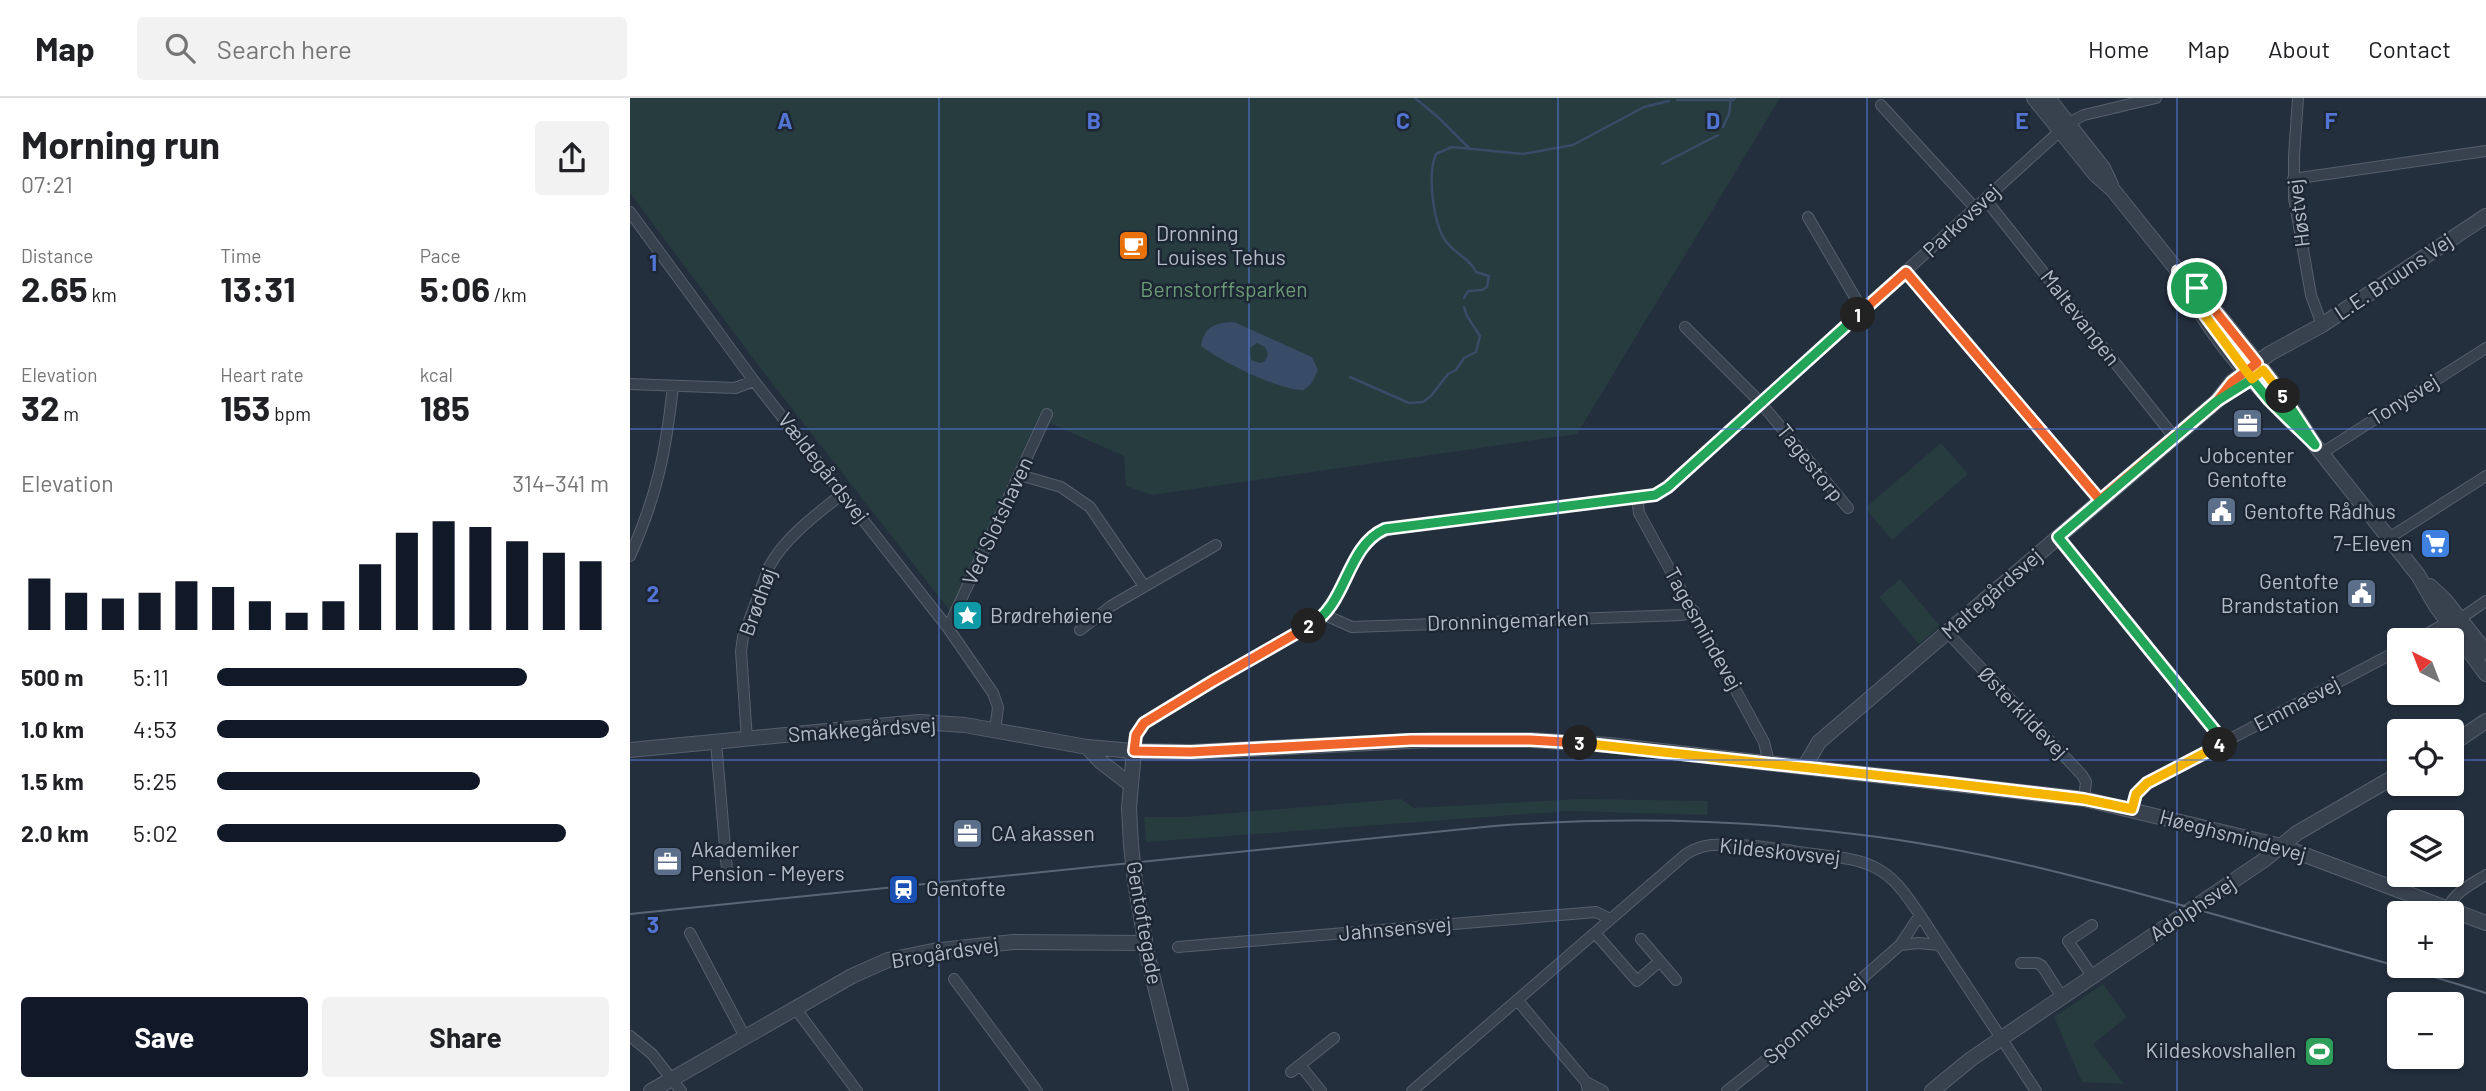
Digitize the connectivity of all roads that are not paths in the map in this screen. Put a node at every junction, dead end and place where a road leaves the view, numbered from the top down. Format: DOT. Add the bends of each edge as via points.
graph roads {
  1 [pos="2034,98"];
  2 [pos="2048,98"];
  3 [pos="2156,98"];
  4 [pos="2298,98"];
  5 [pos="1881,105"];
  6 [pos="2064,127"];
  7 [pos="2486,151"];
  8 [pos="2293,179"];
  9 [pos="1986,200"];
  10 [pos="1976,209"];
  11 [pos="630,212"];
  12 [pos="2486,216"];
  13 [pos="1808,217"];
  14 [pos="1906,272"];
  15 [pos="1863,311"];
  16 [pos="2322,325"];
  17 [pos="1685,327"];
  18 [pos="2486,348"];
  19 [pos="2254,371"];
  20 [pos="754,381"];
  21 [pos="630,384"];
  22 [pos="673,386"];
  23 [pos="1760,402"];
  24 [pos="1047,414"];
  25 [pos="2174,437"];
  26 [pos="2319,449"];
  27 [pos="1020,475"];
  28 [pos="2486,476"];
  29 [pos="842,494"];
  30 [pos="1637,496"];
  31 [pos="2100,500"];
  32 [pos="1848,508"];
  33 [pos="2058,537"];
  34 [pos="2389,538"];
  35 [pos="1216,545"];
  36 [pos="630,556"];
  37 [pos="1144,586"];
  38 [pos="2486,601"];
  39 [pos="1694,611"];
  40 [pos="1325,615"];
  41 [pos="2454,621"];
  42 [pos="948,628"];
  43 [pos="2440,628"];
  44 [pos="1080,631"];
  45 [pos="1947,632"];
  46 [pos="2486,652"];
  47 [pos="2387,656"];
  48 [pos="2486,674"];
  49 [pos="2482,726"];
  50 [pos="995,731"];
  51 [pos="2464,737"];
  52 [pos="747,740"];
  53 [pos="716,742"];
  54 [pos="2223,743"];
  55 [pos="1087,747"];
  56 [pos="630,750"];
  57 [pos="1134,751"];
  58 [pos="1769,763"];
  59 [pos="1805,766"];
  60 [pos="2387,781"];
  61 [pos="1131,785"];
  62 [pos="2084,799"];
  63 [pos="2132,809"];
  64 [pos="2281,846"];
  65 [pos="727,870"];
  66 [pos="2486,876"];
  67 [pos="2426,901"];
  68 [pos="2451,901"];
  69 [pos="1920,915"];
  70 [pos="2464,915"];
  71 [pos="1610,919"];
  72 [pos="2486,923"];
  73 [pos="2092,925"];
  74 [pos="690,933"];
  75 [pos="1595,933"];
  76 [pos="1641,939"];
  77 [pos="1146,943"];
  78 [pos="1900,945"];
  79 [pos="1939,945"];
  80 [pos="1178,947"];
  81 [pos="1660,961"];
  82 [pos="2021,962"];
  83 [pos="2093,977"];
  84 [pos="954,979"];
  85 [pos="1676,980"];
  86 [pos="2062,997"];
  87 [pos="1518,1001"];
  88 [pos="796,1008"];
  89 [pos="630,1036"];
  90 [pos="745,1037"];
  91 [pos="1334,1038"];
  92 [pos="2001,1038"];
  93 [pos="676,1085"];
  94 [pos="1587,1086"];
  95 [pos="1730,1090"];
  96 [pos="651,1091"];
  97 [pos="857,1091"];
  98 [pos="1037,1091"];
  99 [pos="1181,1091"];
  100 [pos="1321,1091"];
  101 [pos="1412,1091"];
  102 [pos="1603,1091"];
  103 [pos="1932,1091"];
  104 [pos="2036,1091"];
  1 -- 6 [label="street"];
  2 -- 6 [label="street"];
  3 -- 6 [label="street" via="2084,115"];
  4 -- 8 [label="street, Høstvej"];
  5 -- 10 [label="street"];
  6 -- 9 [label="street, Parkovsvej"];
  6 -- 19 [label="street" via="2095,174 2113,190 2178,271 2189,294"];
  7 -- 8 [label="street"];
  8 -- 16 [label="street, Høstvej" via="2311,295"];
  9 -- 10 [label="street, Parkovsvej"];
  9 -- 25 [label="street, Maltevangen"];
  10 -- 14 [label="street, Parkovsvej"];
  11 -- 20 [label="street, Vældegårdsvej"];
  12 -- 16 [label="street, L.E. Bruuns Vej"];
  13 -- 15 [label="street"];
  14 -- 15 [label="street, Parkovsvej"];
  14 -- 31 [label="street"];
  15 -- 23 [label="street, Parkovsvej"];
  16 -- 19 [label="street, L.E. Bruuns Vej"];
  17 -- 23 [label="street, Tagestorp"];
  18 -- 26 [label="street, Tonysvej"];
  19 -- 25 [label="street, Maltegårdsvej"];
  19 -- 26 [label="street"];
  20 -- 22 [label="street" via="735,388"];
  20 -- 29 [label="street, Vældegårdsvej"];
  21 -- 22 [label="street"];
  22 -- 36 [label="street" via="660,478"];
  23 -- 30 [label="street, Parkovsvej" via="1668,487 1655,495"];
  23 -- 32 [label="street, Tagestorp"];
  24 -- 27 [label="street, Ved Slotshaven"];
  25 -- 31 [label="street, Maltegårdsvej"];
  26 -- 34 [label="street"];
  27 -- 37 [label="street" via="1061,487 1090,507"];
  27 -- 42 [label="street, Ved Slotshaven"];
  28 -- 34 [label="street"];
  29 -- 42 [label="street, Vældegårdsvej"];
  29 -- 52 [label="street, Brødhøj" via="787,543 769,567 741,651"];
  30 -- 39 [label="street, Tagesmindevej" via="1639,513"];
  30 -- 40 [label="street, Parkovsvej" via="1385,529 1359,553"];
  31 -- 33 [label="street, Maltegårdsvej"];
  33 -- 45 [label="street, Maltegårdsvej"];
  33 -- 54 [label="street"];
  34 -- 41 [label="street" via="2444,599"];
  35 -- 37 [label="street"];
  37 -- 44 [label="street"];
  38 -- 41 [label="street"];
  39 -- 40 [label="street, Dronningemarken" via="1352,627"];
  39 -- 58 [label="street, Tagesmindevej" via="1764,742"];
  40 -- 57 [label="street, Parkovsvej" via="1144,723"];
  41 -- 43 [label="street"];
  41 -- 46 [label="street"];
  41 -- 48 [label="street"];
  42 -- 50 [label="street, Vældegårdsvej" via="993,693 998,707"];
  45 -- 59 [label="street, Maltegårdsvej" via="1819,742"];
  45 -- 62 [label="street, Østerkildevej" via="2082,775"];
  47 -- 54 [label="street, Emmasvej"];
  49 -- 51 [label="street"];
  50 -- 52 [label="street, Smakkegårdsvej" via="919,722"];
  50 -- 55 [label="street, Smakkegårdsvej"];
  52 -- 53 [label="street, Smakkegårdsvej"];
  53 -- 56 [label="street, Smakkegårdsvej"];
  53 -- 65 [label="street"];
  54 -- 63 [label="street, Emmasvej" via="2147,783 2136,794"];
  55 -- 57 [label="street, Smakkegårdsvej"];
  55 -- 61 [label="street"];
  57 -- 58 [label="street, Høeghsmindevej" via="1530,740"];
  57 -- 61 [label="street, Gentoftegade"];
  58 -- 59 [label="street, Høeghsmindevej"];
  59 -- 62 [label="street, Høeghsmindevej"];
  60 -- 64 [label="street, Adolphsvej"];
  61 -- 77 [label="street, Gentoftegade, bridge" via="1131,845"];
  62 -- 63 [label="street, Høeghsmindevej"];
  63 -- 64 [label="street, Høeghsmindevej"];
  64 -- 67 [label="street, Høeghsmindevej"];
  64 -- 83 [label="street, Adolphsvej"];
  66 -- 68 [label="street" via="2460,890"];
  69 -- 71 [label="street, Kildeskovsvej" via="1889,877 1856,860 1726,845 1693,849"];
  69 -- 78 [label="street, Sponnecksvej"];
  69 -- 79 [label="street, Kildeskovsvej"];
  70 -- 72 [label="street, Høeghsmindevej"];
  71 -- 75 [label="street, Kildeskovsvej"];
  71 -- 80 [label="street, Jahnsensvej" via="1596,912"];
  73 -- 83 [label="street" via="2068,941"];
  74 -- 90 [label="street"];
  75 -- 81 [label="street" via="1637,981"];
  75 -- 87 [label="street, Kildeskovsvej"];
  76 -- 81 [label="street"];
  77 -- 88 [label="street, Brogårdsvej" via="1013,942 907,955 872,966"];
  77 -- 99 [label="street, Gentoftegade"];
  78 -- 79 [label="street"];
  78 -- 95 [label="street, Sponnecksvej"];
  79 -- 92 [label="street, Kildeskovsvej"];
  81 -- 85 [label="street"];
  82 -- 86 [label="street" via="2042,966"];
  83 -- 86 [label="street, Adolphsvej"];
  84 -- 98 [label="street"];
  86 -- 92 [label="street, Adolphsvej"];
  87 -- 94 [label="street"];
  87 -- 101 [label="street, Kildeskovsvej"];
  88 -- 90 [label="street, Brogårdsvej"];
  88 -- 97 [label="street"];
  89 -- 93 [label="street" via="652,1054"];
  90 -- 93 [label="street, Brogårdsvej"];
  91 -- 100 [label="street" via="1296,1068"];
  92 -- 103 [label="street, Adolphsvej"];
  92 -- 104 [label="street, Kildeskovsvej"];
  93 -- 96 [label="street, Brogårdsvej"];
  94 -- 102 [label="street"];
}
